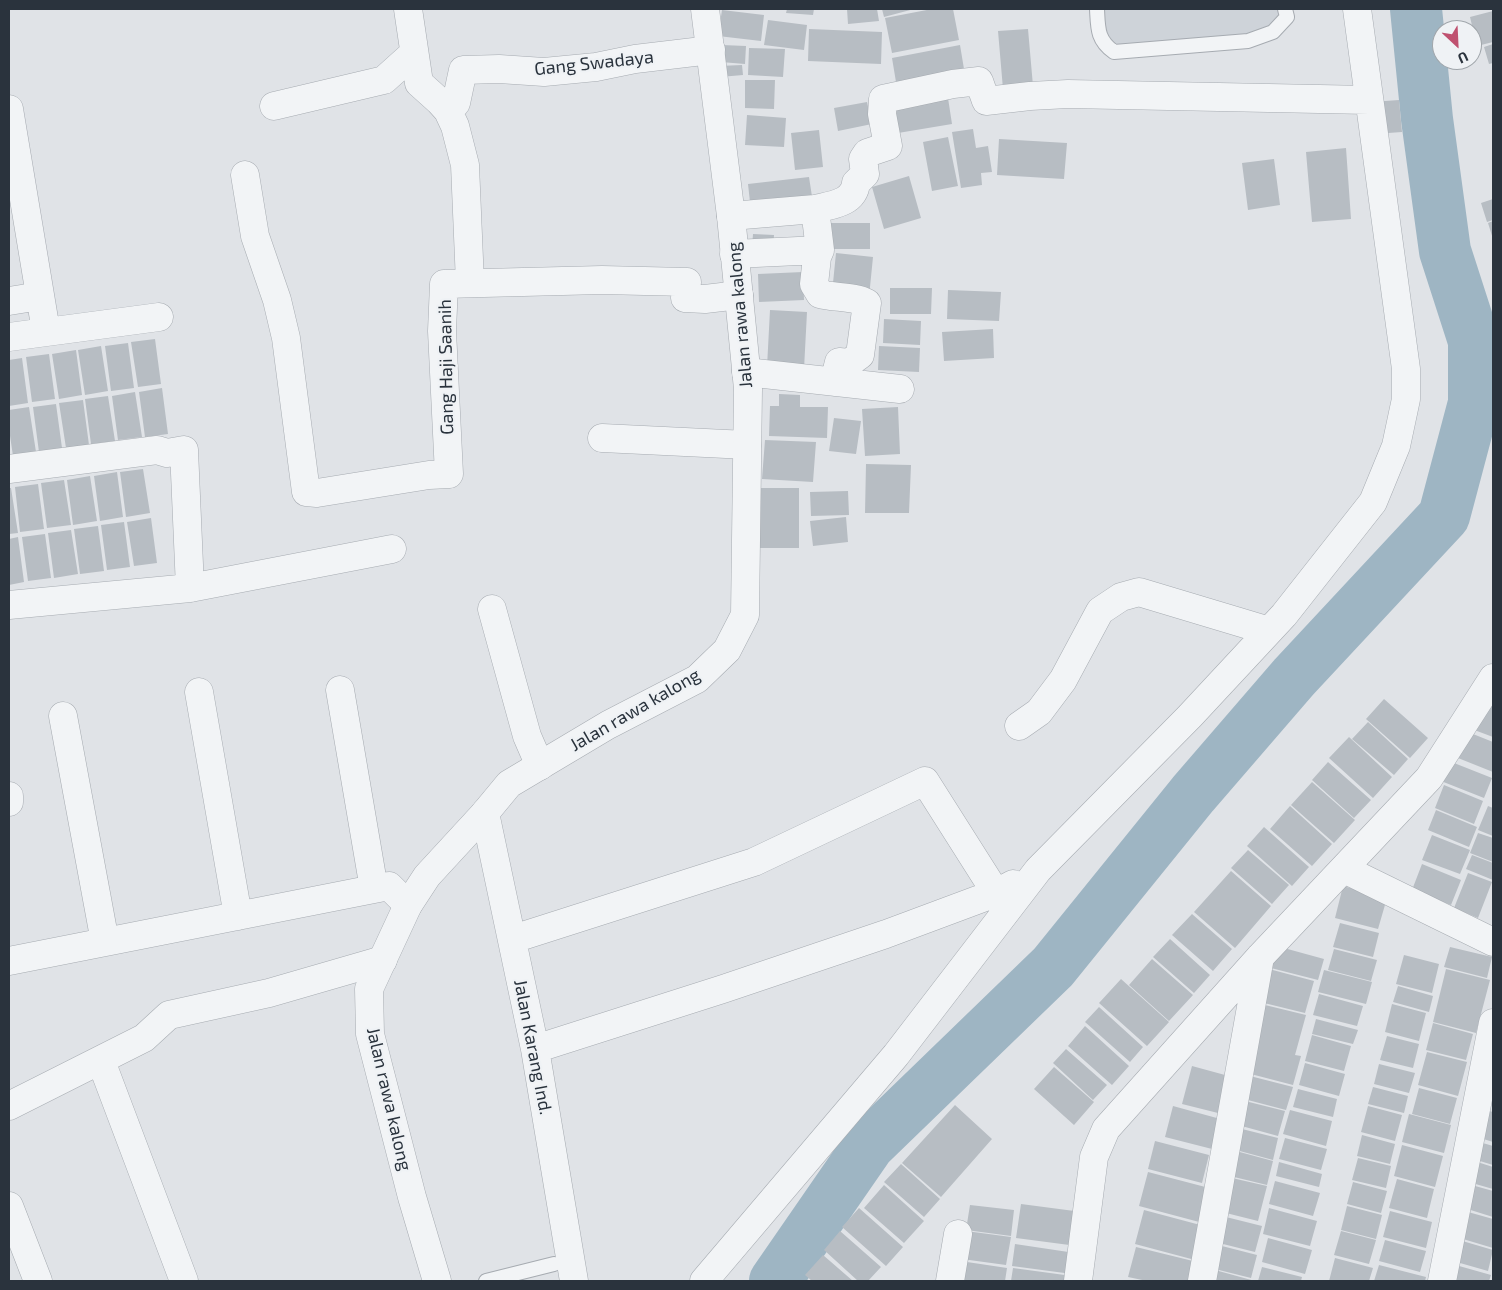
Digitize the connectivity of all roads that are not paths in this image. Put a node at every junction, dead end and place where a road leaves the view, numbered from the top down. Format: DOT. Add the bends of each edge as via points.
graph roads {
  1 [pos="408,9"];
  2 [pos="705,9"];
  3 [pos="1096,9"];
  4 [pos="1285,9"];
  5 [pos="1357,9"];
  6 [pos="711,50"];
  7 [pos="414,53"];
  8 [pos="1368,100"];
  9 [pos="274,106"];
  10 [pos="9,109"];
  11 [pos="448,111"];
  12 [pos="13,156"];
  13 [pos="245,175"];
  14 [pos="815,209"];
  15 [pos="731,216"];
  16 [pos="820,250"];
  17 [pos="734,254"];
  18 [pos="470,283"];
  19 [pos="739,295"];
  20 [pos="40,296"];
  21 [pos="9,301"];
  22 [pos="159,318"];
  23 [pos="46,331"];
  24 [pos="9,337"];
  25 [pos="746,372"];
  26 [pos="834,382"];
  27 [pos="900,389"];
  28 [pos="602,438"];
  29 [pos="747,445"];
  30 [pos="9,469"];
  31 [pos="392,549"];
  32 [pos="190,588"];
  33 [pos="9,606"];
  34 [pos="492,609"];
  35 [pos="1269,630"];
  36 [pos="1492,681"];
  37 [pos="340,690"];
  38 [pos="199,692"];
  39 [pos="63,716"];
  40 [pos="1019,726"];
  41 [pos="540,766"];
  42 [pos="9,796"];
  43 [pos="9,802"];
  44 [pos="485,813"];
  45 [pos="1038,870"];
  46 [pos="1344,870"];
  47 [pos="374,889"];
  48 [pos="996,893"];
  49 [pos="408,905"];
  50 [pos="238,916"];
  51 [pos="513,939"];
  52 [pos="105,942"];
  53 [pos="1493,942"];
  54 [pos="1260,957"];
  55 [pos="9,960"];
  56 [pos="383,960"];
  57 [pos="1493,1023"];
  58 [pos="535,1049"];
  59 [pos="101,1061"];
  60 [pos="9,1106"];
  61 [pos="9,1206"];
  62 [pos="958,1234"];
  63 [pos="554,1264"];
  64 [pos="38,1281"];
  65 [pos="184,1281"];
  66 [pos="437,1281"];
  67 [pos="486,1281"];
  68 [pos="574,1281"];
  69 [pos="704,1281"];
  70 [pos="950,1281"];
  71 [pos="1078,1281"];
  72 [pos="1202,1281"];
  73 [pos="1442,1281"];
  1 -- 7 [label="street"];
  2 -- 6 [label="street, Jalan rawa kalong"];
  3 -- 4 [label="lane" via="1099,35 1104,46 1114,52 1248,42 1273,32 1287,17"];
  5 -- 8 [label="street"];
  6 -- 11 [label="street, Gang Swadaya" via="544,72 499,68 463,70 456,104"];
  6 -- 15 [label="street, Jalan rawa kalong"];
  7 -- 9 [label="street" via="384,80"];
  7 -- 11 [label="street" via="419,83"];
  8 -- 14 [label="street" via="1068,94 986,100 979,81 953,84 882,99 888,146 867,153 863,159 865,174 856,183 856,191 847,199"];
  8 -- 35 [label="street" via="1406,369 1406,399 1396,446 1373,502"];
  10 -- 12 [label="street"];
  11 -- 18 [label="street" via="465,165"];
  12 -- 20 [label="street"];
  13 -- 18 [label="street, Gang Haji Saanih" via="255,236 286,338 306,492 449,474 442,331 444,284"];
  14 -- 15 [label="street"];
  14 -- 16 [label="street"];
  15 -- 17 [label="street, Jalan rawa kalong"];
  16 -- 17 [label="street"];
  16 -- 26 [label="street" via="814,284 820,294 860,299 867,303 860,356 849,363 839,362"];
  17 -- 19 [label="street, Jalan rawa kalong"];
  18 -- 19 [label="street, Gang Haji Saanih" via="687,282 685,298"];
  19 -- 25 [label="street, Jalan rawa kalong"];
  20 -- 21 [label="street"];
  20 -- 23 [label="street"];
  22 -- 23 [label="street"];
  23 -- 24 [label="street"];
  25 -- 26 [label="street"];
  25 -- 29 [label="street, Jalan rawa kalong"];
  26 -- 27 [label="street"];
  28 -- 29 [label="street"];
  29 -- 41 [label="street, Jalan rawa kalong" via="745,615 727,650 697,679 608,725"];
  30 -- 32 [label="street" via="157,450 167,453 184,450"];
  31 -- 32 [label="street"];
  32 -- 33 [label="street"];
  34 -- 41 [label="street" via="527,736"];
  35 -- 40 [label="street" via="1138,592 1121,597 1100,611 1062,680 1039,712"];
  35 -- 45 [label="street" via="1190,716"];
  36 -- 46 [label="street" via="1429,778"];
  37 -- 47 [label="street"];
  38 -- 50 [label="street"];
  39 -- 52 [label="street"];
  41 -- 44 [label="street, Jalan rawa kalong" via="509,784"];
  42 -- 43 [label="street"];
  44 -- 49 [label="street, Jalan rawa kalong" via="427,876"];
  44 -- 51 [label="street, Jalan Karang Ind."];
  45 -- 48 [label="street"];
  45 -- 69 [label="street" via="896,1055"];
  46 -- 53 [label="street"];
  46 -- 54 [label="street"];
  47 -- 49 [label="street" via="389,886"];
  47 -- 50 [label="street"];
  48 -- 51 [label="street" via="925,781 754,862"];
  48 -- 58 [label="street" via="868,940"];
  49 -- 56 [label="street, Jalan rawa kalong"];
  50 -- 52 [label="street"];
  51 -- 58 [label="street, Jalan Karang Ind."];
  52 -- 55 [label="street"];
  54 -- 71 [label="street" via="1106,1129 1094,1157"];
  54 -- 72 [label="street"];
  56 -- 59 [label="street" via="269,993 169,1016 144,1038"];
  56 -- 66 [label="street, Jalan rawa kalong" via="369,989 370,1034"];
  57 -- 73 [label="street"];
  58 -- 68 [label="street, Jalan Karang Ind."];
  59 -- 60 [label="street"];
  59 -- 65 [label="street"];
  61 -- 64 [label="street"];
  62 -- 70 [label="street"];
  63 -- 67 [label="lane"];
}
